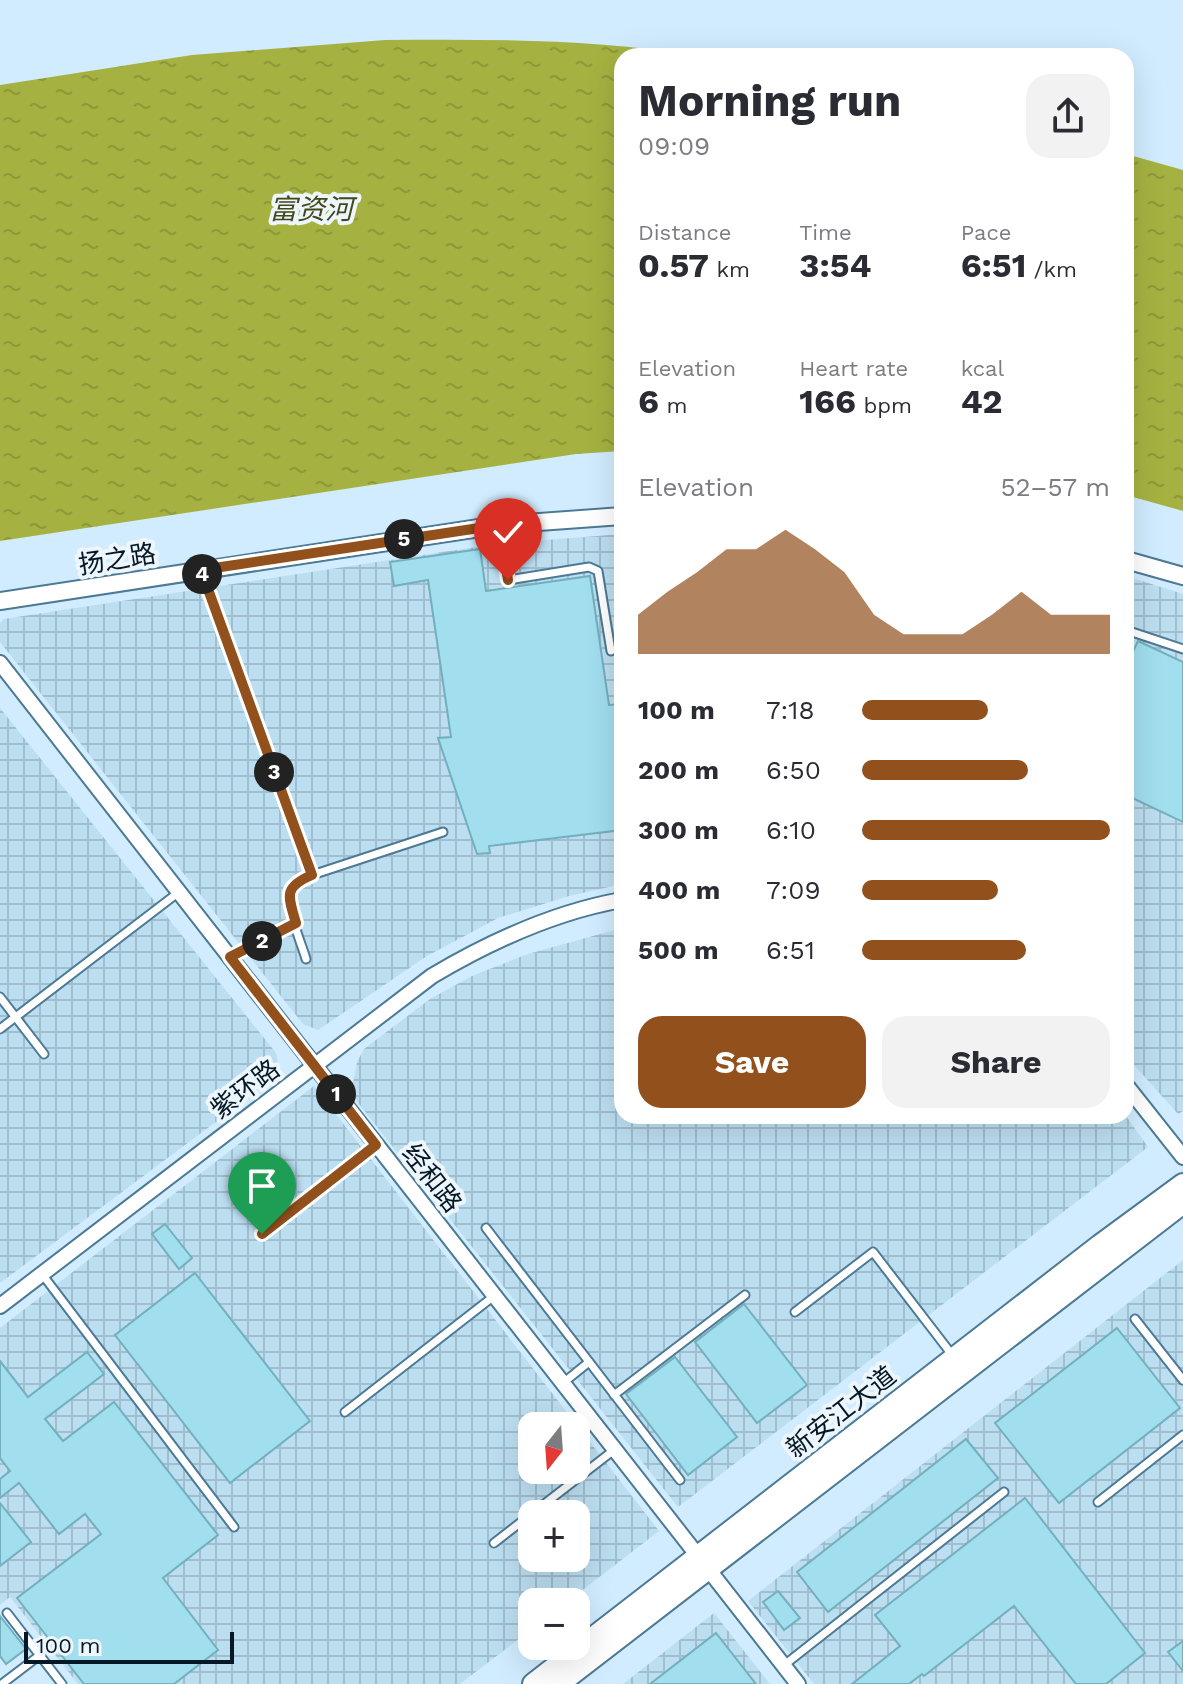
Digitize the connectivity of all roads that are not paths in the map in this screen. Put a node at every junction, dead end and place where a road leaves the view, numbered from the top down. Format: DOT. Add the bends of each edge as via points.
graph roads {
  1 [pos="614,517"];
  2 [pos="499,525"];
  3 [pos="1134,562"];
  4 [pos="201,570"];
  5 [pos="1183,576"];
  6 [pos="0,601"];
  7 [pos="1134,633"];
  8 [pos="1183,649"];
  9 [pos="611,651"];
  10 [pos="0,663"];
  11 [pos="443,832"];
  12 [pos="312,875"];
  13 [pos="179,892"];
  14 [pos="614,902"];
  15 [pos="296,923"];
  16 [pos="230,957"];
  17 [pos="306,959"];
  18 [pos="0,997"];
  19 [pos="15,1017"];
  20 [pos="0,1029"];
  21 [pos="44,1054"];
  22 [pos="315,1066"];
  23 [pos="1134,1095"];
  24 [pos="376,1145"];
  25 [pos="1183,1157"];
  26 [pos="1183,1184"];
  27 [pos="1183,1203"];
  28 [pos="486,1228"];
  29 [pos="262,1234"];
  30 [pos="42,1274"];
  31 [pos="745,1295"];
  32 [pos="494,1296"];
  33 [pos="0,1306"];
  34 [pos="795,1312"];
  35 [pos="1135,1319"];
  36 [pos="955,1358"];
  37 [pos="589,1362"];
  38 [pos="1183,1380"];
  39 [pos="562,1383"];
  40 [pos="614,1395"];
  41 [pos="345,1412"];
  42 [pos="1183,1435"];
  43 [pos="614,1450"];
  44 [pos="680,1480"];
  45 [pos="1004,1492"];
  46 [pos="1098,1502"];
  47 [pos="234,1527"];
  48 [pos="494,1543"];
  49 [pos="703,1562"];
  50 [pos="7,1613"];
  51 [pos="40,1655"];
  52 [pos="783,1666"];
  53 [pos="2,1684"];
  54 [pos="62,1684"];
  55 [pos="533,1684"];
  56 [pos="559,1684"];
  57 [pos="798,1684"];
  1 -- 2 [label="street, 扬之路"];
  2 -- 4 [label="street, 扬之路"];
  2 -- 9 [label="lane" via="508,580 589,567 598,571"];
  3 -- 5 [label="street"];
  4 -- 6 [label="street, 扬之路"];
  4 -- 12 [label="lane"];
  7 -- 8 [label="lane"];
  10 -- 13 [label="street, 经和路"];
  11 -- 12 [label="lane"];
  12 -- 15 [label="lane" via="291,887"];
  13 -- 16 [label="street, 经和路"];
  13 -- 19 [label="lane"];
  14 -- 22 [label="street, 紫环路" via="554,918 462,959"];
  15 -- 16 [label="lane"];
  15 -- 17 [label="lane"];
  16 -- 22 [label="street, 经和路"];
  18 -- 19 [label="lane"];
  19 -- 20 [label="lane"];
  19 -- 21 [label="lane"];
  22 -- 24 [label="street, 经和路"];
  22 -- 30 [label="street, 紫环路"];
  23 -- 25 [label="street"];
  24 -- 29 [label="lane"];
  24 -- 32 [label="street, 经和路"];
  26 -- 36 [label="main road, 新安江大道"];
  27 -- 49 [label="main road, 新安江大道"];
  28 -- 37 [label="lane"];
  30 -- 33 [label="street, 紫环路"];
  30 -- 47 [label="lane"];
  31 -- 40 [label="lane"];
  32 -- 39 [label="street, 经和路"];
  32 -- 41 [label="lane"];
  34 -- 36 [label="lane" via="873,1252"];
  35 -- 38 [label="lane"];
  36 -- 49 [label="main road, 新安江大道"];
  37 -- 39 [label="lane"];
  37 -- 40 [label="lane"];
  39 -- 43 [label="street, 经和路"];
  40 -- 44 [label="lane"];
  42 -- 46 [label="lane"];
  43 -- 48 [label="lane"];
  43 -- 49 [label="street, 经和路"];
  45 -- 52 [label="lane"];
  49 -- 52 [label="street, 经和路"];
  49 -- 55 [label="main road, 新安江大道"];
  49 -- 56 [label="main road, 新安江大道"];
  50 -- 51 [label="lane"];
  51 -- 53 [label="lane"];
  51 -- 54 [label="lane"];
  52 -- 57 [label="street, 经和路"];
}
